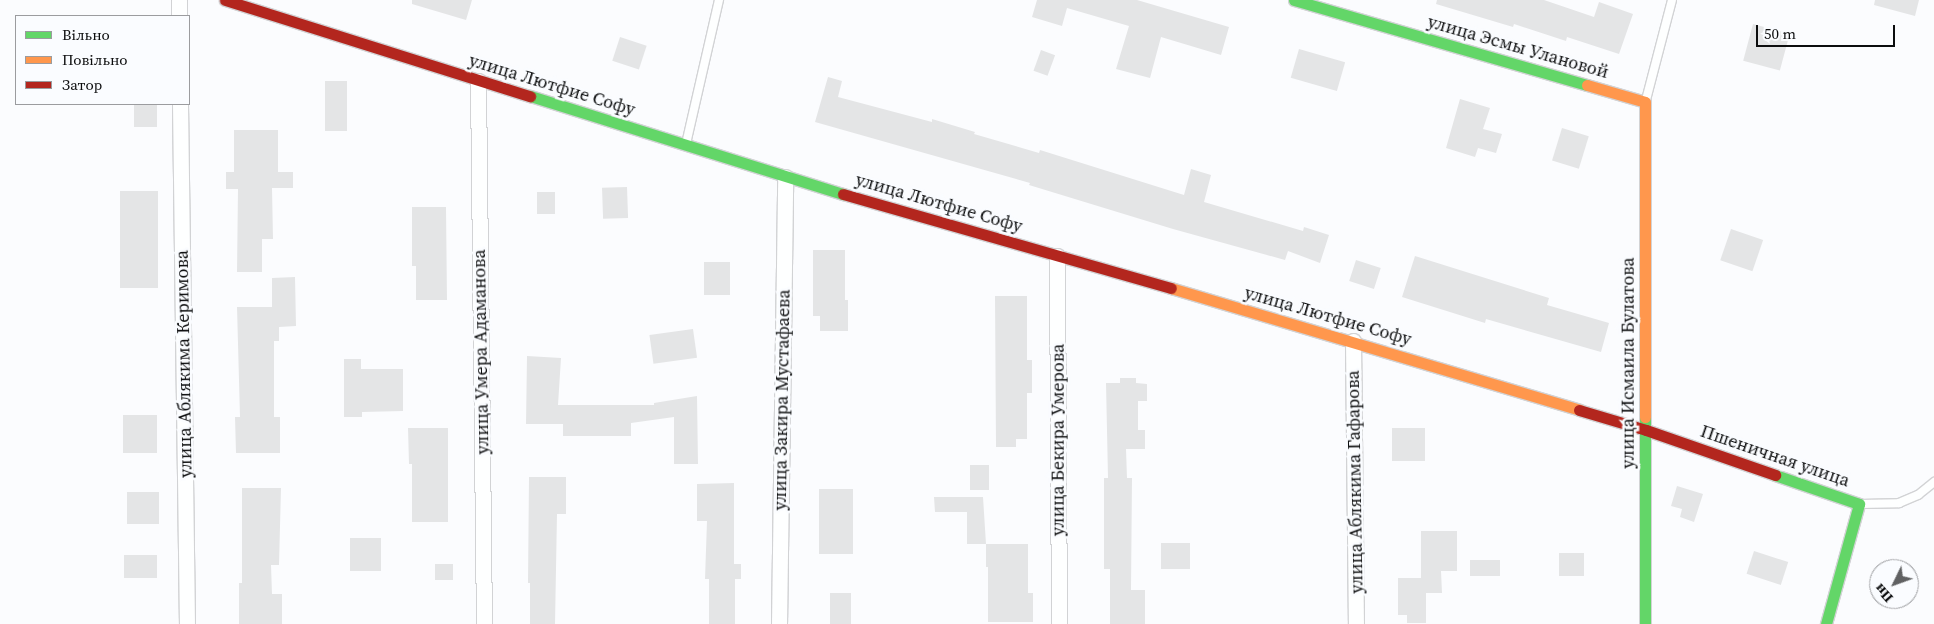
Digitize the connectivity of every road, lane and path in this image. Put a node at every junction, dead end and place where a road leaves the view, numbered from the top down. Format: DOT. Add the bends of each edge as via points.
graph roads {
  1 [pos="179,0"];
  2 [pos="225,0"];
  3 [pos="719,0"];
  4 [pos="1294,0"];
  5 [pos="1672,0"];
  6 [pos="179,15"];
  7 [pos="478,81"];
  8 [pos="1645,102"];
  9 [pos="180,105"];
  10 [pos="686,146"];
  11 [pos="785,176"];
  12 [pos="1057,256"];
  13 [pos="1354,341"];
  14 [pos="1646,430"];
  15 [pos="1934,482"];
  16 [pos="1859,504"];
  17 [pos="187,624"];
  18 [pos="484,624"];
  19 [pos="779,624"];
  20 [pos="1058,624"];
  21 [pos="1356,624"];
  22 [pos="1645,624"];
  23 [pos="1826,624"];
  1 -- 6 [label="street"];
  2 -- 7 [label="street, улица Лютфие Софу"];
  3 -- 10 [label="lane"];
  4 -- 8 [label="street, улица Эсмы Улановой"];
  5 -- 8 [label="lane"];
  7 -- 10 [label="street, улица Лютфие Софу"];
  7 -- 18 [label="street, улица Умера Адаманова"];
  8 -- 14 [label="street, улица Исмаила Булатова"];
  9 -- 17 [label="street, улица Аблякима Керимова"];
  10 -- 11 [label="street, улица Лютфие Софу"];
  11 -- 12 [label="street, улица Лютфие Софу"];
  11 -- 19 [label="street, улица Закира Мустафаева"];
  12 -- 13 [label="street, улица Лютфие Софу"];
  12 -- 20 [label="street, улица Бекира Умерова"];
  13 -- 14 [label="street, улица Лютфие Софу"];
  13 -- 21 [label="street, улица Аблякима Гафарова"];
  14 -- 16 [label="street, Пшеничная улица"];
  14 -- 22 [label="street, улица Исмаила Булатова"];
  15 -- 16 [label="lane" via="1918,495 1899,503"];
  16 -- 23 [label="street, Пшеничная улица"];
}
